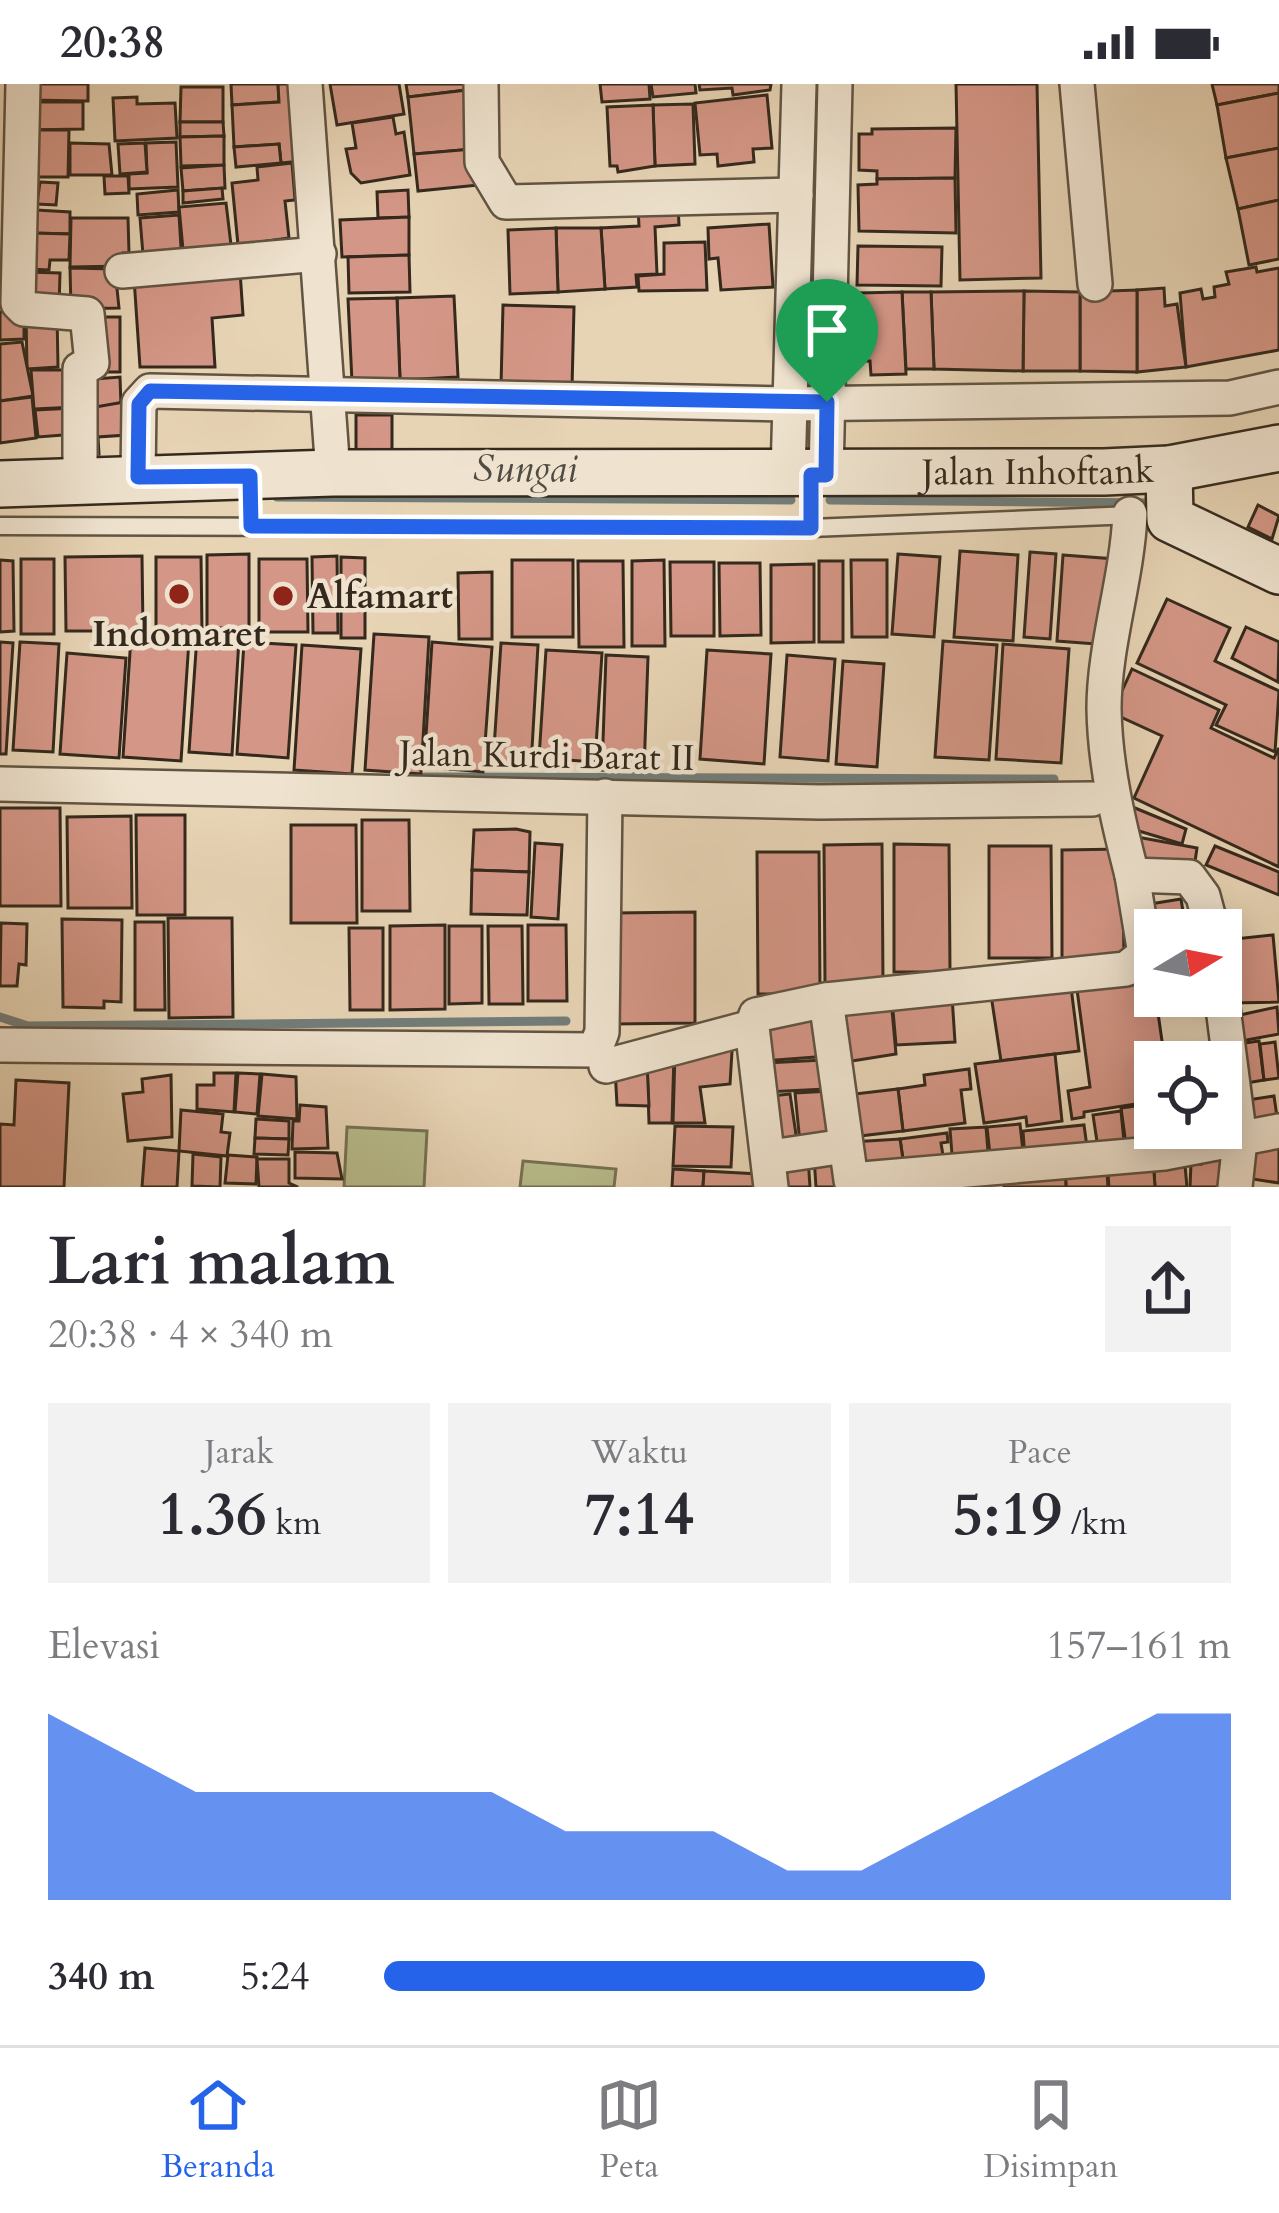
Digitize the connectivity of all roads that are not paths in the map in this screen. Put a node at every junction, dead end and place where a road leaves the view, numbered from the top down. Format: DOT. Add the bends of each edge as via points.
graph roads {
  1 [pos="23,84"];
  2 [pos="305,84"];
  3 [pos="481,84"];
  4 [pos="799,84"];
  5 [pos="835,84"];
  6 [pos="1077,84"];
  7 [pos="796,195"];
  8 [pos="319,254"];
  9 [pos="122,271"];
  10 [pos="1094,284"];
  11 [pos="1279,387"];
  12 [pos="327,398"];
  13 [pos="827,402"];
  14 [pos="789,404"];
  15 [pos="1279,448"];
  16 [pos="1169,469"];
  17 [pos="333,473"];
  18 [pos="809,475"];
  19 [pos="250,476"];
  20 [pos="138,477"];
  21 [pos="80,479"];
  22 [pos="0,484"];
  23 [pos="1150,517"];
  24 [pos="0,526"];
  25 [pos="251,526"];
  26 [pos="811,528"];
  27 [pos="1279,571"];
  28 [pos="0,784"];
  29 [pos="605,796"];
  30 [pos="1092,799"];
  31 [pos="1132,875"];
  32 [pos="1206,909"];
  33 [pos="826,1000"];
  34 [pos="752,1027"];
  35 [pos="0,1045"];
  36 [pos="606,1066"];
  37 [pos="1279,1131"];
  38 [pos="1242,1139"];
  39 [pos="845,1146"];
  40 [pos="1186,1149"];
  41 [pos="1239,1149"];
  42 [pos="771,1172"];
  43 [pos="1235,1187"];
  1 -- 21 [label="street" via="18,303 87,314 92,363 80,368"];
  2 -- 8 [label="street"];
  3 -- 7 [label="street" via="482,162 506,202"];
  4 -- 7 [label="street"];
  5 -- 13 [label="street"];
  6 -- 10 [label="street"];
  7 -- 14 [label="street"];
  8 -- 9 [label="street"];
  8 -- 12 [label="street"];
  11 -- 13 [label="street" via="1230,398"];
  12 -- 14 [label="street"];
  12 -- 17 [label="street"];
  12 -- 20 [label="street" via="150,391 139,404"];
  13 -- 14 [label="street"];
  13 -- 18 [label="street"];
  14 -- 18 [label="street"];
  15 -- 16 [label="main road, Jalan Inhoftank"];
  16 -- 18 [label="main road, Jalan Inhoftank"];
  16 -- 23 [label="main road"];
  17 -- 18 [label="main road, Jalan Inhoftank"];
  17 -- 19 [label="main road, Jalan Inhoftank"];
  18 -- 26 [label="lane"];
  19 -- 20 [label="main road, Jalan Inhoftank"];
  19 -- 25 [label="lane"];
  20 -- 21 [label="main road, Jalan Inhoftank"];
  21 -- 22 [label="main road, Jalan Inhoftank"];
  23 -- 26 [label="lane"];
  23 -- 27 [label="main road"];
  23 -- 31 [label="street" via="1125,587 1104,707 1114,807"];
  24 -- 25 [label="lane"];
  25 -- 26 [label="lane"];
  28 -- 29 [label="street, Jalan Kurdi Barat II"];
  29 -- 30 [label="street, Jalan Kurdi Barat II"];
  29 -- 35 [label="street" via="602,1032 595,1049"];
  31 -- 32 [label="street" via="1189,877"];
  31 -- 33 [label="street" via="1145,954 1126,969"];
  33 -- 34 [label="street" via="766,1010"];
  33 -- 39 [label="street"];
  34 -- 36 [label="street"];
  34 -- 42 [label="street"];
  37 -- 38 [label="street"];
  39 -- 40 [label="street" via="851,1180"];
  39 -- 42 [label="street"];
  41 -- 43 [label="street"];
}
